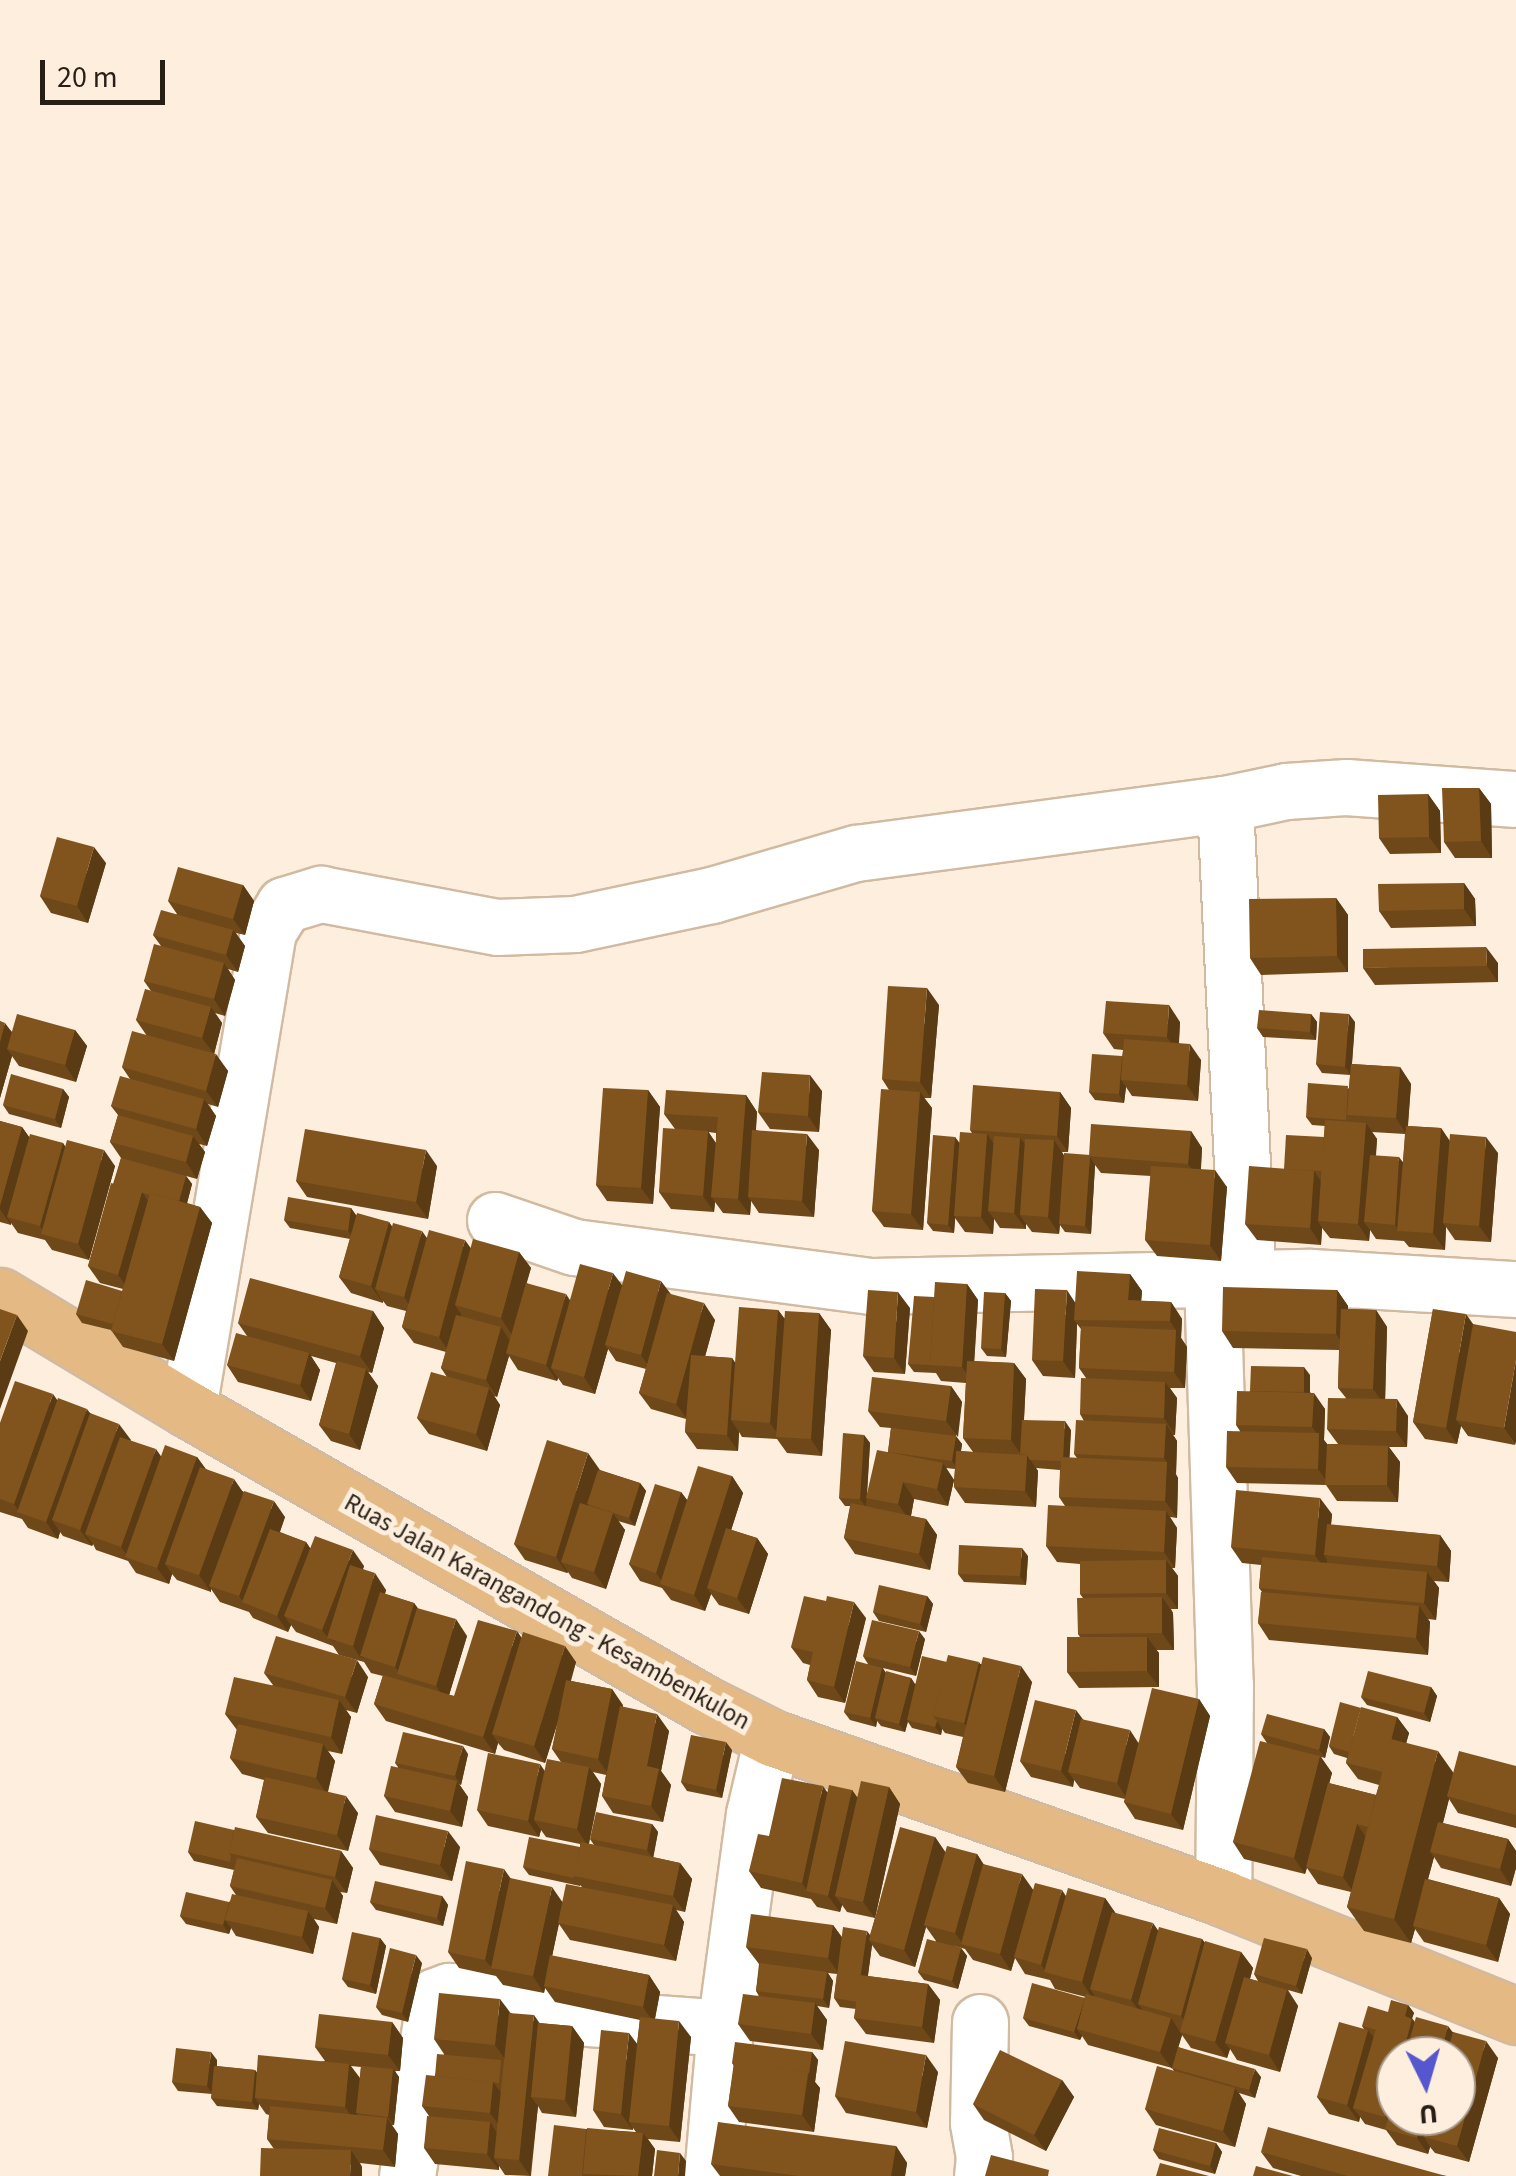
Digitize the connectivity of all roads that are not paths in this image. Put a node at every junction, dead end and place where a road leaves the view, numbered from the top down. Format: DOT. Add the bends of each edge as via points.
graph roads {
  1 [pos="1514,798"];
  2 [pos="1226,804"];
  3 [pos="495,1220"];
  4 [pos="1230,1279"];
  5 [pos="1516,1289"];
  6 [pos="0,1296"];
  7 [pos="188,1409"];
  8 [pos="772,1738"];
  9 [pos="1223,1898"];
  10 [pos="1516,2016"];
  11 [pos="980,2022"];
  12 [pos="725,2028"];
  13 [pos="406,2176"];
  14 [pos="712,2176"];
  15 [pos="982,2176"];
  1 -- 2 [label="street" via="1346,787 1286,790"];
  2 -- 4 [label="street"];
  2 -- 7 [label="street" via="856,852 694,900 574,924 497,928 321,894 284,906 268,931"];
  3 -- 4 [label="street" via="574,1246 872,1286"];
  4 -- 5 [label="street" via="1311,1276"];
  4 -- 9 [label="street"];
  6 -- 7 [label="main road, Ruas Jalan Karangandong - Kesambenkulon"];
  7 -- 8 [label="main road, Ruas Jalan Karangandong - Kesambenkulon"];
  8 -- 9 [label="main road, Ruas Jalan Karangandong - Kesambenkulon"];
  8 -- 12 [label="street" via="754,1814"];
  9 -- 10 [label="main road, Ruas Jalan Karangandong - Kesambenkulon"];
  11 -- 15 [label="street"];
  12 -- 13 [label="street" via="589,2018 478,1992 435,1996"];
  12 -- 14 [label="street"];
}
